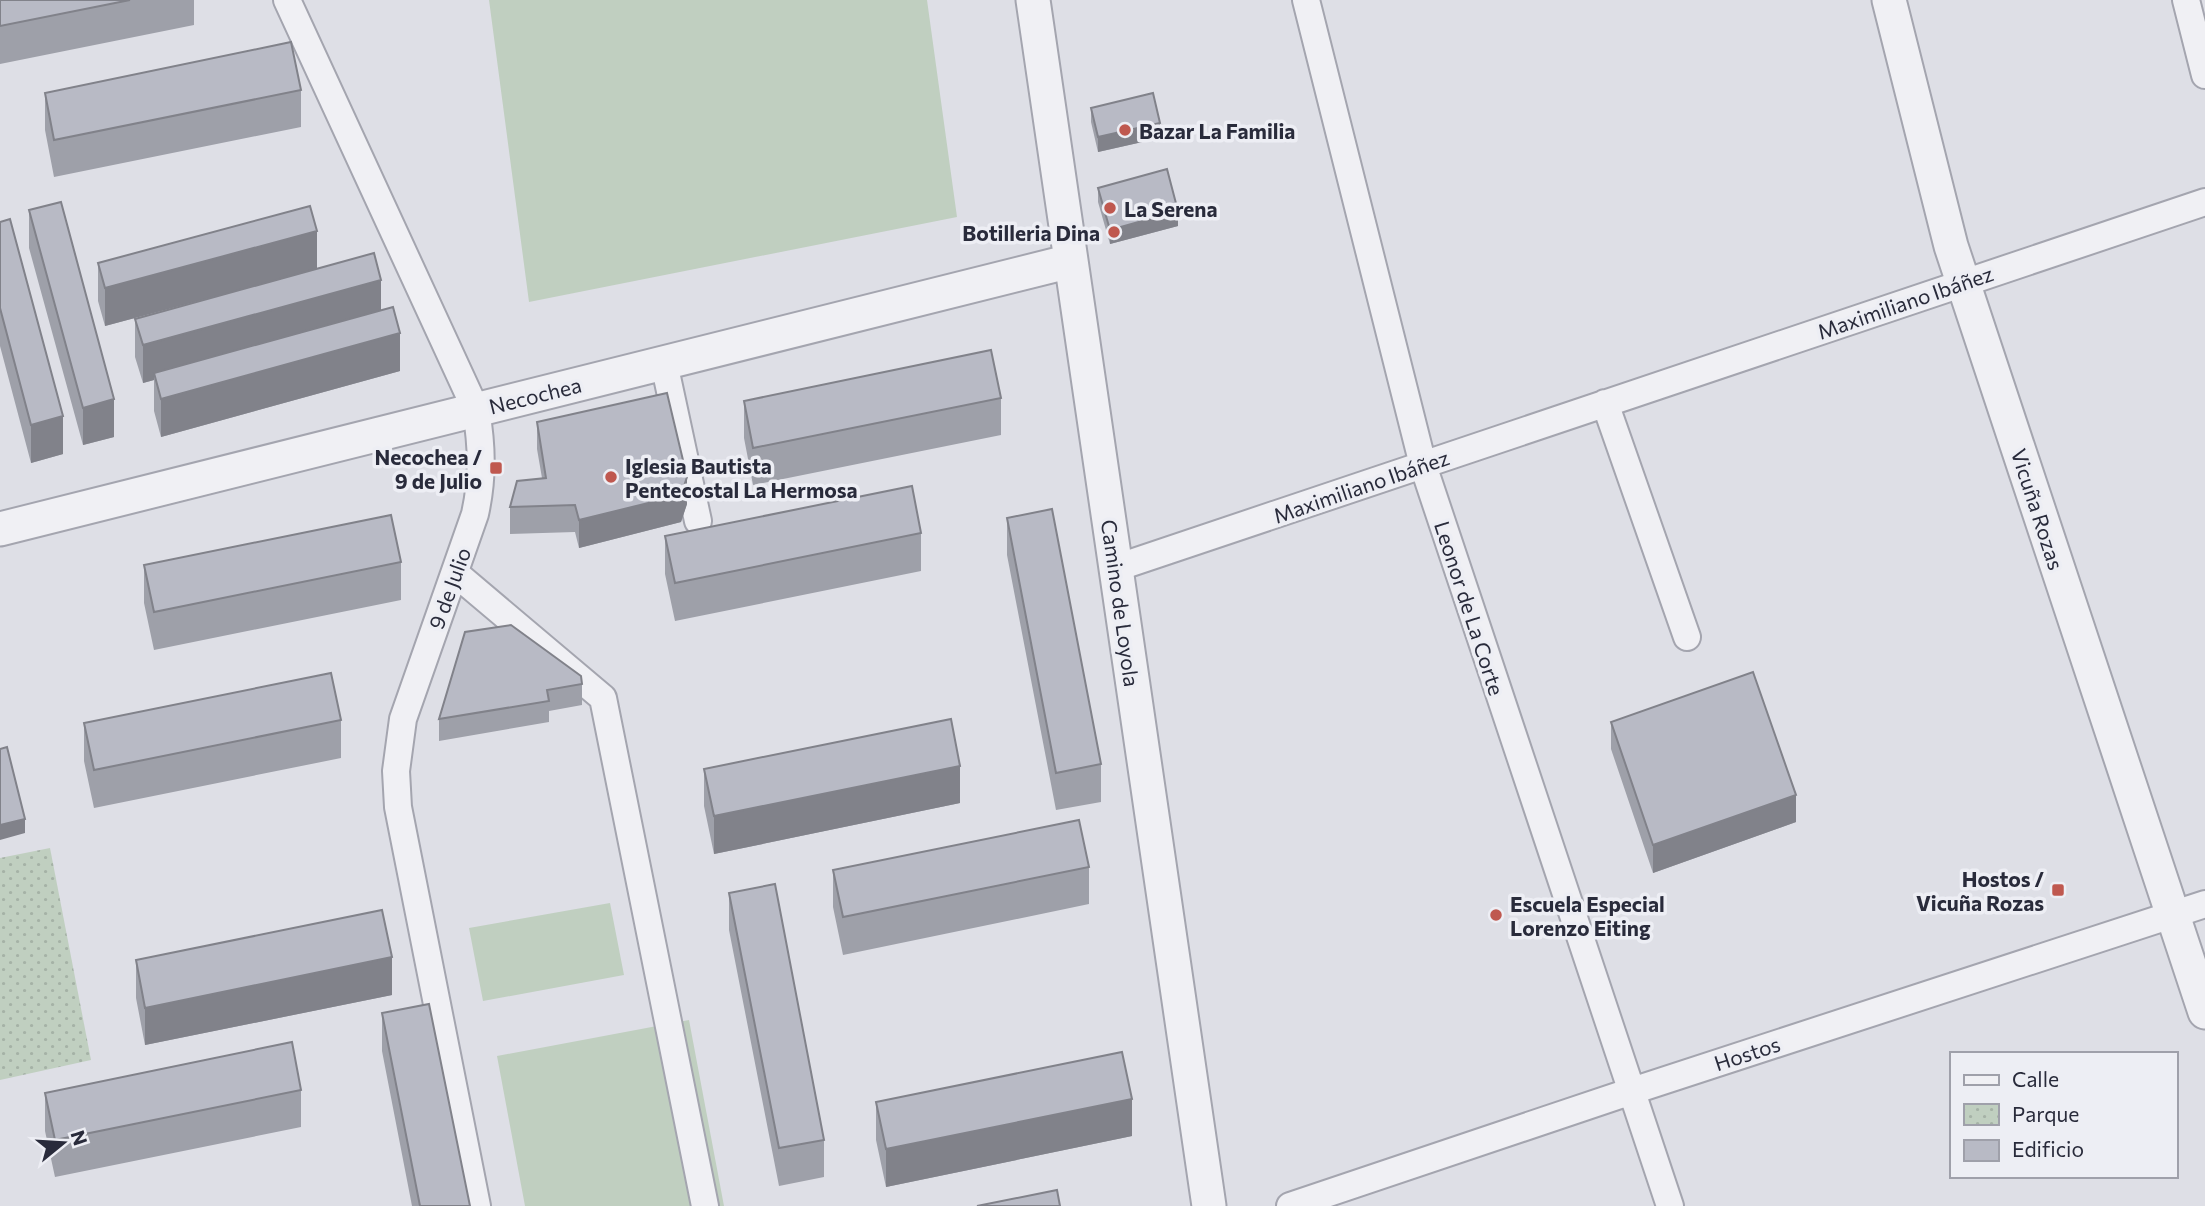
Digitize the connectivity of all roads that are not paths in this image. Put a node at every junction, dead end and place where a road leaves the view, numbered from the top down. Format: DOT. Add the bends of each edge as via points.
graph roads {
  1 [pos="287,0"];
  2 [pos="1033,0"];
  3 [pos="1306,0"];
  4 [pos="1889,0"];
  5 [pos="2186,0"];
  6 [pos="2205,75"];
  7 [pos="2205,202"];
  8 [pos="1071,261"];
  9 [pos="1962,282"];
  10 [pos="664,363"];
  11 [pos="1605,403"];
  12 [pos="475,410"];
  13 [pos="1423,465"];
  14 [pos="698,521"];
  15 [pos="0,529"];
  16 [pos="1116,568"];
  17 [pos="455,573"];
  18 [pos="1687,637"];
  19 [pos="2205,904"];
  20 [pos="2172,914"];
  21 [pos="2205,1012"];
  22 [pos="1632,1091"];
  23 [pos="477,1206"];
  24 [pos="705,1206"];
  25 [pos="1209,1206"];
  26 [pos="1290,1206"];
  27 [pos="1670,1206"];
  1 -- 12 [label="street, 9 de Julio"];
  2 -- 8 [label="street, Camino de Loyola"];
  3 -- 13 [label="street, Leonor de La Corte"];
  4 -- 9 [label="street, Vicuña Rozas"];
  5 -- 6 [label="street"];
  7 -- 9 [label="street, Maximiliano Ibáñez"];
  8 -- 10 [label="street, Necochea"];
  8 -- 16 [label="street, Camino de Loyola"];
  9 -- 11 [label="street, Maximiliano Ibáñez"];
  9 -- 20 [label="street, Vicuña Rozas"];
  10 -- 12 [label="street, Necochea"];
  10 -- 14 [label="street"];
  11 -- 13 [label="street, Maximiliano Ibáñez"];
  11 -- 18 [label="street"];
  12 -- 15 [label="street, Necochea"];
  12 -- 17 [label="street, 9 de Julio" via="481,489"];
  13 -- 16 [label="street, Maximiliano Ibáñez"];
  13 -- 22 [label="street, Leonor de La Corte"];
  16 -- 25 [label="street, Camino de Loyola"];
  17 -- 23 [label="street, 9 de Julio" via="403,719 396,789"];
  17 -- 24 [label="street" via="603,698"];
  19 -- 20 [label="street, Hostos"];
  20 -- 21 [label="street, Vicuña Rozas"];
  20 -- 22 [label="street, Hostos"];
  22 -- 26 [label="street, Hostos"];
  22 -- 27 [label="street, Leonor de La Corte"];
}
